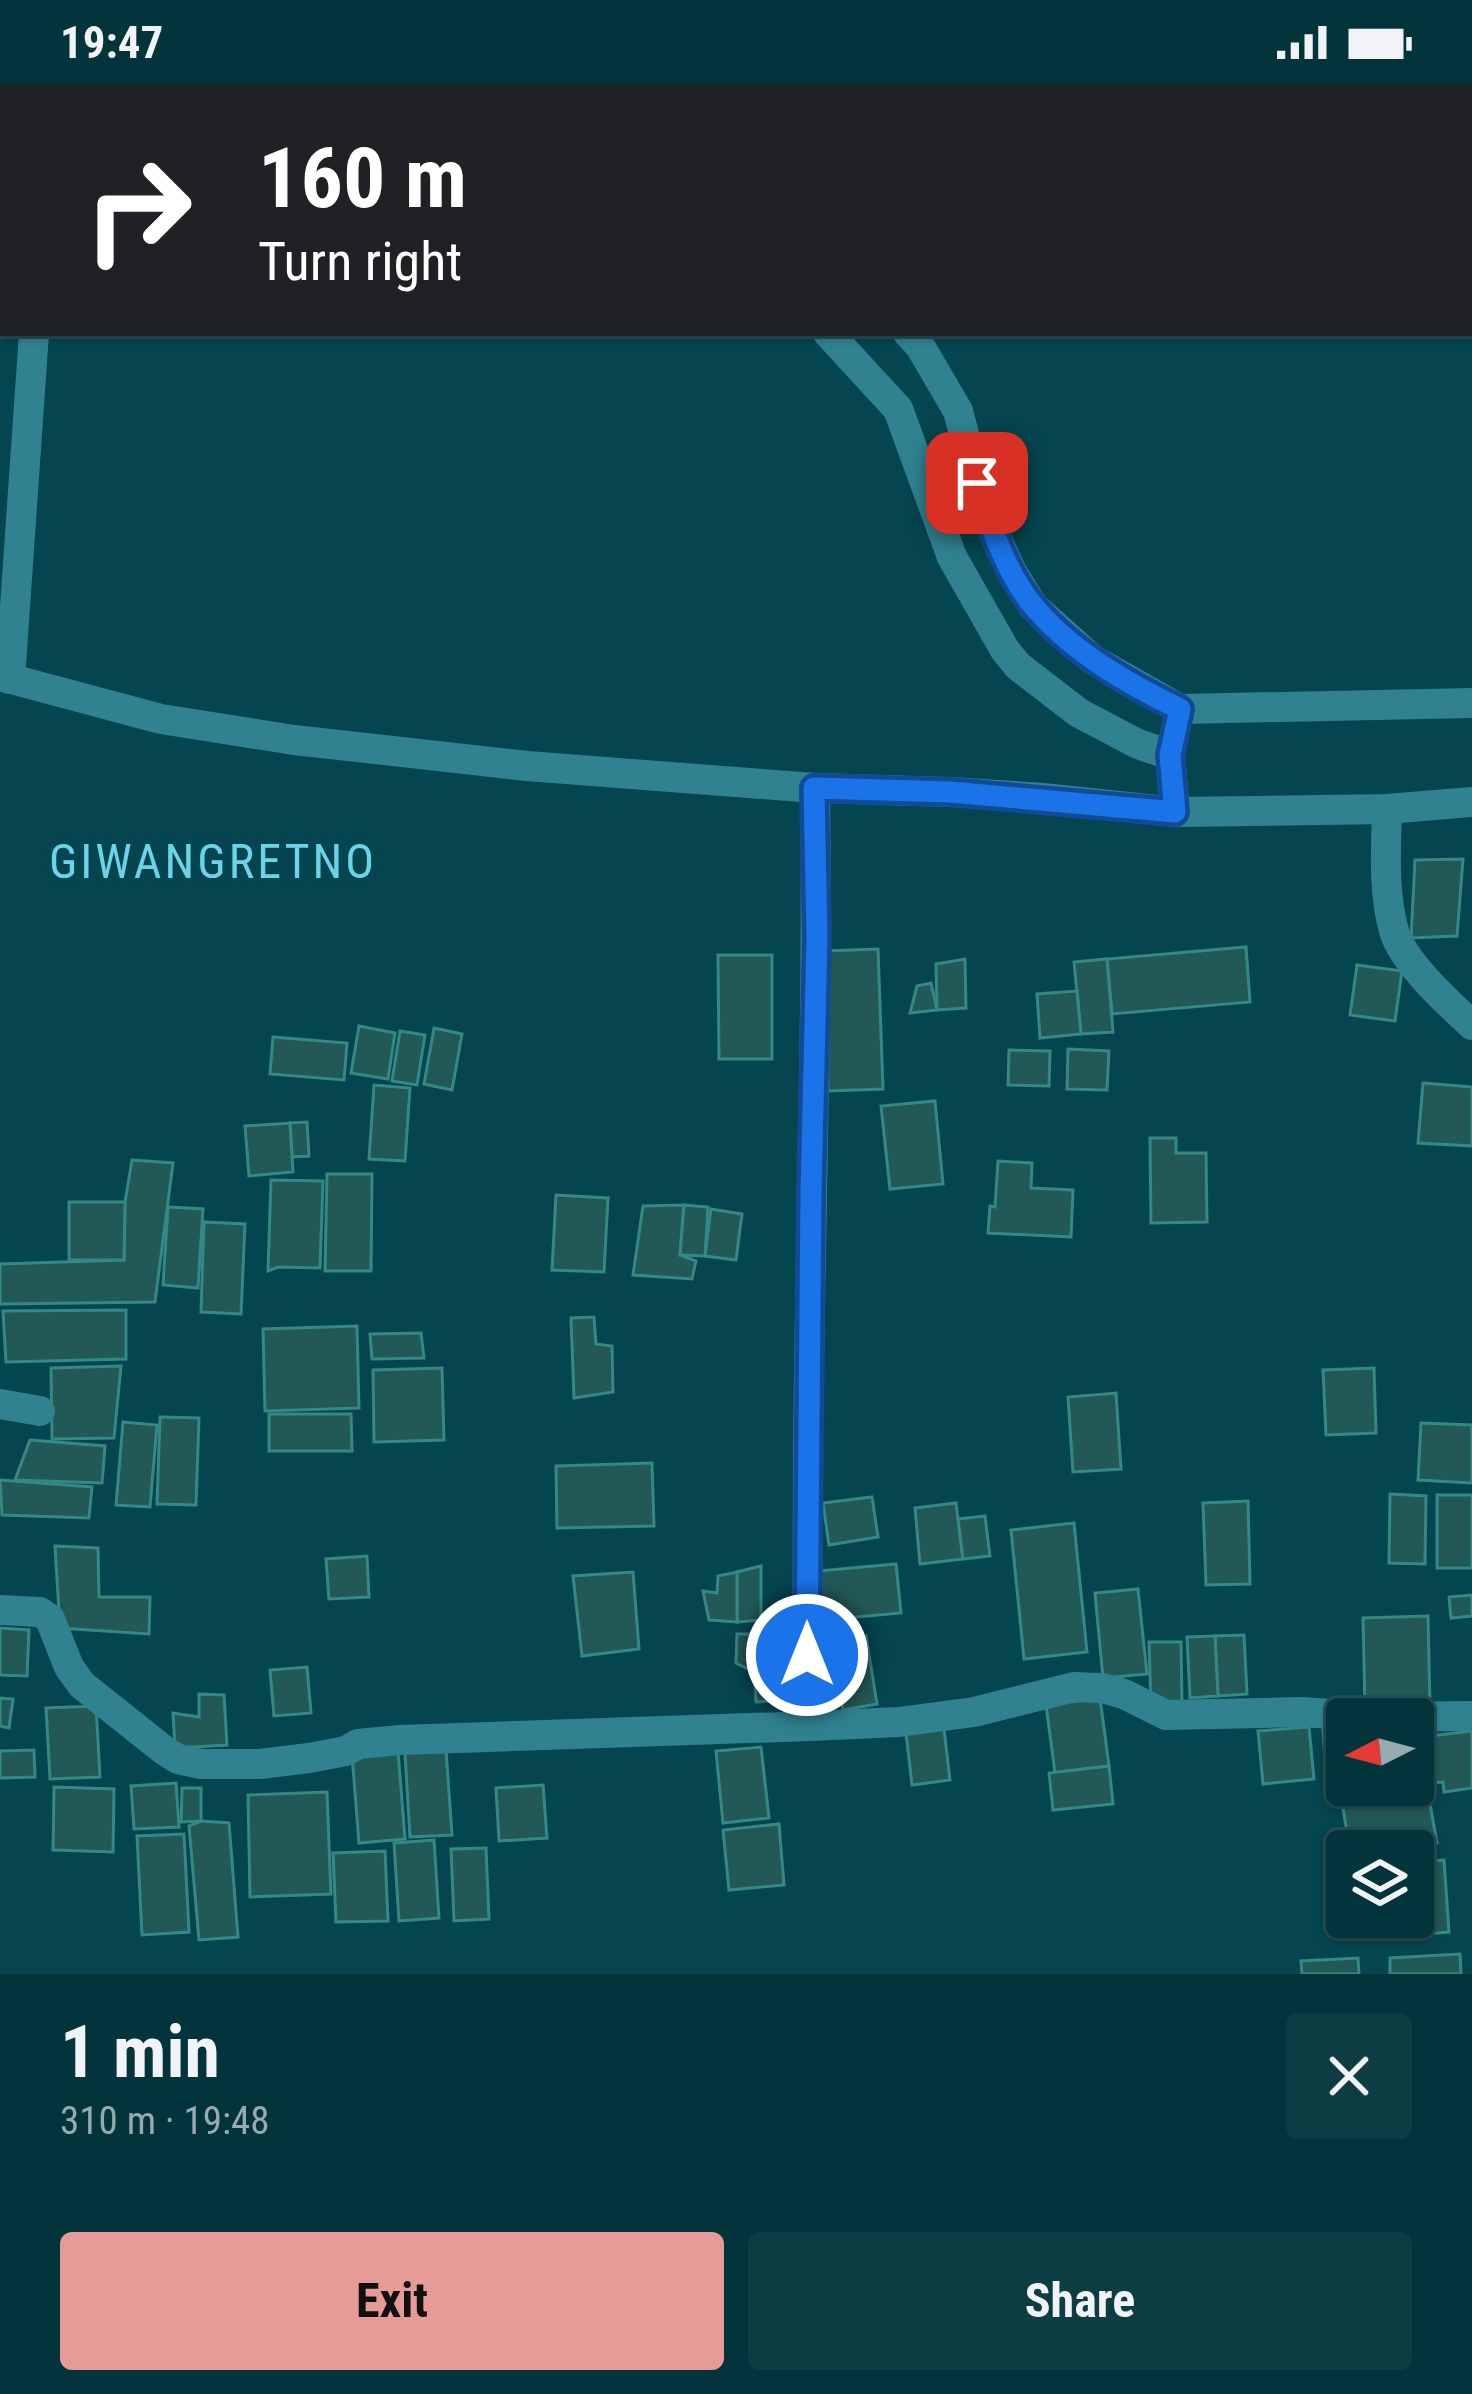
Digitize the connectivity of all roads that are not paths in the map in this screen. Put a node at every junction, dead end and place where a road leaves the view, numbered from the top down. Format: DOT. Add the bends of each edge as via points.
graph roads {
  1 [pos="34,336"];
  2 [pos="831,336"];
  3 [pos="911,336"];
  4 [pos="946,387"];
  5 [pos="898,409"];
  6 [pos="1033,606"];
  7 [pos="1004,650"];
  8 [pos="5,678"];
  9 [pos="1472,703"];
  10 [pos="1180,709"];
  11 [pos="1170,755"];
  12 [pos="814,788"];
  13 [pos="1472,802"];
  14 [pos="1387,809"];
  15 [pos="1175,812"];
  16 [pos="1472,1024"];
  17 [pos="0,1404"];
  18 [pos="40,1411"];
  19 [pos="0,1610"];
  20 [pos="1472,1716"];
  21 [pos="810,1726"];
  1 -- 8 [label="street"];
  2 -- 5 [label="street"];
  3 -- 4 [label="street"];
  4 -- 5 [label="street"];
  4 -- 6 [label="street" via="993,531"];
  5 -- 7 [label="street" via="952,557"];
  6 -- 7 [label="street"];
  6 -- 10 [label="street" via="1092,659"];
  7 -- 11 [label="street" via="1079,713"];
  8 -- 12 [label="street" via="160,718 294,740"];
  9 -- 10 [label="street"];
  10 -- 11 [label="street"];
  11 -- 15 [label="street"];
  12 -- 15 [label="street"];
  12 -- 21 [label="street"];
  13 -- 14 [label="street"];
  14 -- 15 [label="street"];
  14 -- 16 [label="street" via="1395,933"];
  17 -- 18 [label="street"];
  19 -- 21 [label="street" via="50,1619 82,1685 165,1751 201,1764 260,1764 400,1741"];
  20 -- 21 [label="street" via="1166,1715 1124,1694 1074,1687 974,1712"];
}
